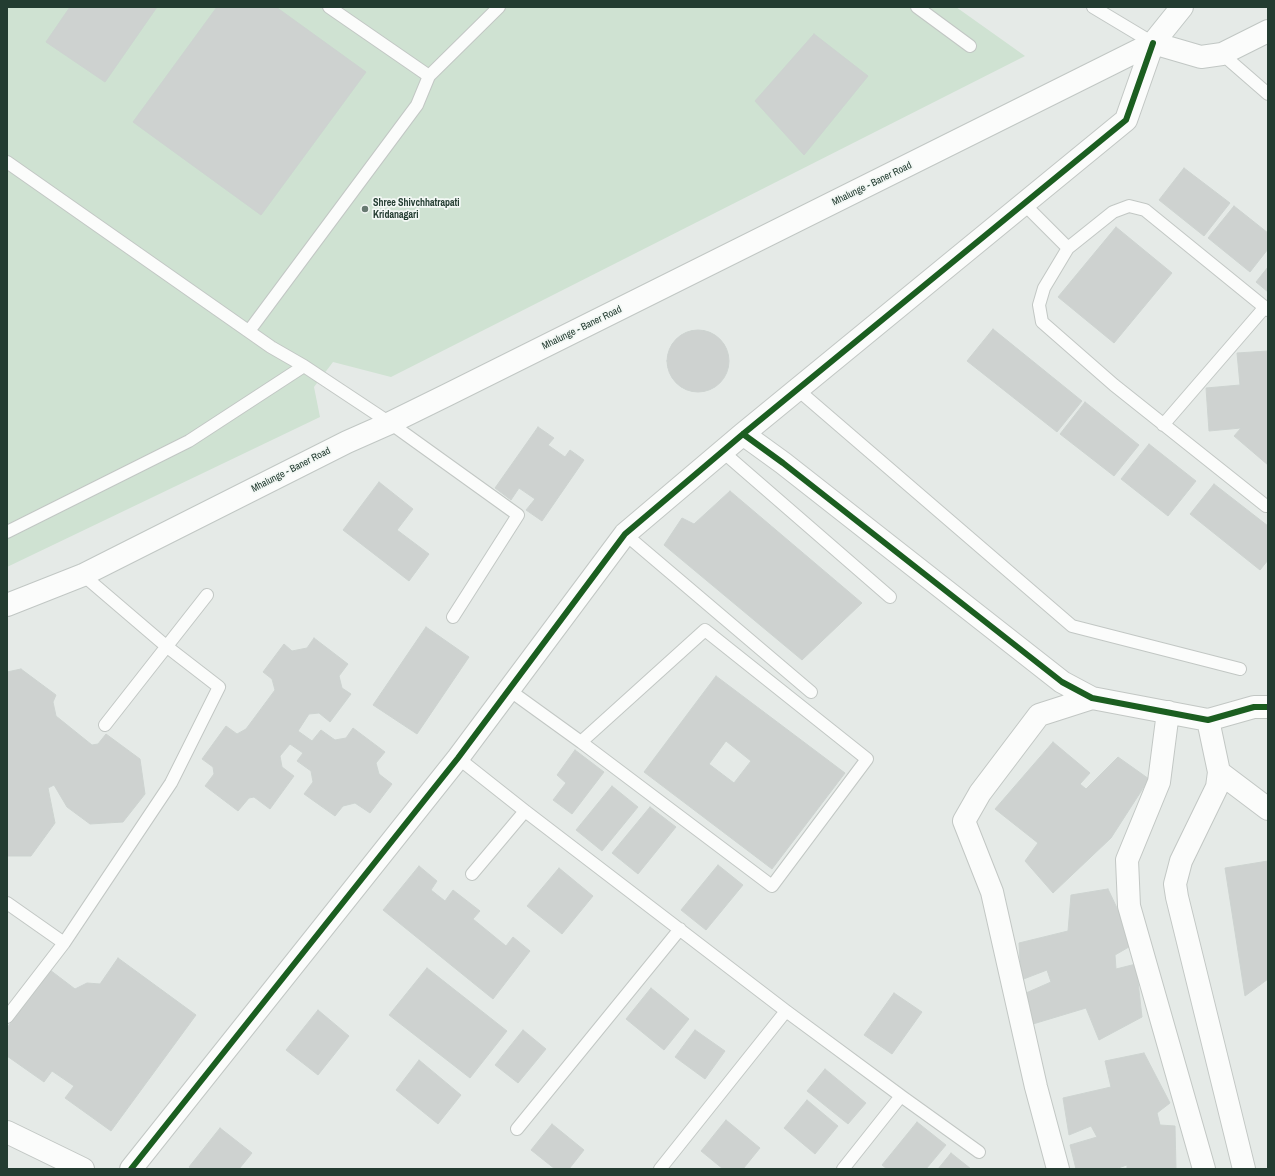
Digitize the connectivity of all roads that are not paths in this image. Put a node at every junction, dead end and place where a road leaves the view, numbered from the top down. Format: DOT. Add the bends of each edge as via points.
graph roads {
  1 [pos="329,7"];
  2 [pos="499,7"];
  3 [pos="916,7"];
  4 [pos="1093,7"];
  5 [pos="1182,7"];
  6 [pos="1268,31"];
  7 [pos="1154,44"];
  8 [pos="970,46"];
  9 [pos="1222,54"];
  10 [pos="429,76"];
  11 [pos="1268,94"];
  12 [pos="7,162"];
  13 [pos="1024,204"];
  14 [pos="1068,248"];
  15 [pos="1267,309"];
  16 [pos="249,331"];
  17 [pos="304,366"];
  18 [pos="798,390"];
  19 [pos="390,423"];
  20 [pos="1163,425"];
  21 [pos="743,434"];
  22 [pos="723,452"];
  23 [pos="1266,506"];
  24 [pos="7,532"];
  25 [pos="625,534"];
  26 [pos="84,575"];
  27 [pos="207,595"];
  28 [pos="890,597"];
  29 [pos="7,605"];
  30 [pos="453,617"];
  31 [pos="166,646"];
  32 [pos="1240,669"];
  33 [pos="509,690"];
  34 [pos="811,692"];
  35 [pos="1092,698"];
  36 [pos="1268,707"];
  37 [pos="1168,712"];
  38 [pos="1208,720"];
  39 [pos="105,725"];
  40 [pos="581,742"];
  41 [pos="458,758"];
  42 [pos="1219,772"];
  43 [pos="1268,809"];
  44 [pos="525,811"];
  45 [pos="472,874"];
  46 [pos="7,903"];
  47 [pos="680,929"];
  48 [pos="64,943"];
  49 [pos="786,1010"];
  50 [pos="7,1017"];
  51 [pos="901,1096"];
  52 [pos="517,1129"];
  53 [pos="7,1132"];
  54 [pos="979,1152"];
  55 [pos="83,1169"];
  56 [pos="131,1169"];
  57 [pos="660,1169"];
  58 [pos="843,1169"];
  59 [pos="1058,1169"];
  60 [pos="1204,1169"];
  61 [pos="1244,1169"];
  1 -- 10 [label="lane"];
  2 -- 10 [label="lane"];
  3 -- 8 [label="lane"];
  4 -- 7 [label="lane"];
  5 -- 7 [label="street, Mhalunge - Baner Road"];
  6 -- 9 [label="street"];
  7 -- 9 [label="street" via="1202,57"];
  7 -- 13 [label="street" via="1126,120"];
  7 -- 19 [label="street, Mhalunge - Baner Road"];
  9 -- 11 [label="lane"];
  10 -- 16 [label="lane" via="417,105"];
  12 -- 16 [label="lane"];
  13 -- 14 [label="lane"];
  13 -- 18 [label="street"];
  14 -- 15 [label="lane" via="1113,212 1129,206 1145,210"];
  14 -- 20 [label="lane" via="1044,288 1039,305 1042,322"];
  15 -- 20 [label="lane"];
  16 -- 17 [label="lane"];
  17 -- 19 [label="lane"];
  17 -- 24 [label="lane" via="189,441"];
  18 -- 21 [label="street"];
  18 -- 32 [label="lane" via="1072,626"];
  19 -- 26 [label="street, Mhalunge - Baner Road" via="347,442"];
  19 -- 30 [label="lane" via="518,515"];
  20 -- 23 [label="lane"];
  21 -- 22 [label="street"];
  21 -- 35 [label="street" via="1062,682"];
  22 -- 25 [label="street"];
  22 -- 28 [label="lane"];
  25 -- 33 [label="street"];
  25 -- 34 [label="lane"];
  26 -- 29 [label="street, Mhalunge - Baner Road"];
  26 -- 31 [label="lane"];
  27 -- 31 [label="lane"];
  31 -- 39 [label="lane"];
  31 -- 48 [label="lane" via="219,687 171,783"];
  33 -- 40 [label="lane"];
  33 -- 41 [label="street"];
  35 -- 37 [label="street"];
  35 -- 59 [label="street" via="1039,715 980,793 964,821 992,892 1036,1087"];
  36 -- 38 [label="street" via="1254,707"];
  37 -- 38 [label="street"];
  37 -- 60 [label="street" via="1160,782 1127,860 1129,906"];
  38 -- 42 [label="street"];
  40 -- 40 [label="lane" via="705,630 867,760 772,886"];
  41 -- 44 [label="lane"];
  41 -- 56 [label="street"];
  42 -- 43 [label="street"];
  42 -- 61 [label="street" via="1217,787 1181,861 1175,884"];
  44 -- 45 [label="lane"];
  44 -- 47 [label="lane"];
  46 -- 48 [label="lane"];
  47 -- 49 [label="lane"];
  47 -- 52 [label="lane"];
  48 -- 50 [label="lane"];
  49 -- 51 [label="lane"];
  49 -- 57 [label="lane"];
  51 -- 54 [label="lane"];
  51 -- 58 [label="lane"];
  53 -- 55 [label="street"];
}
